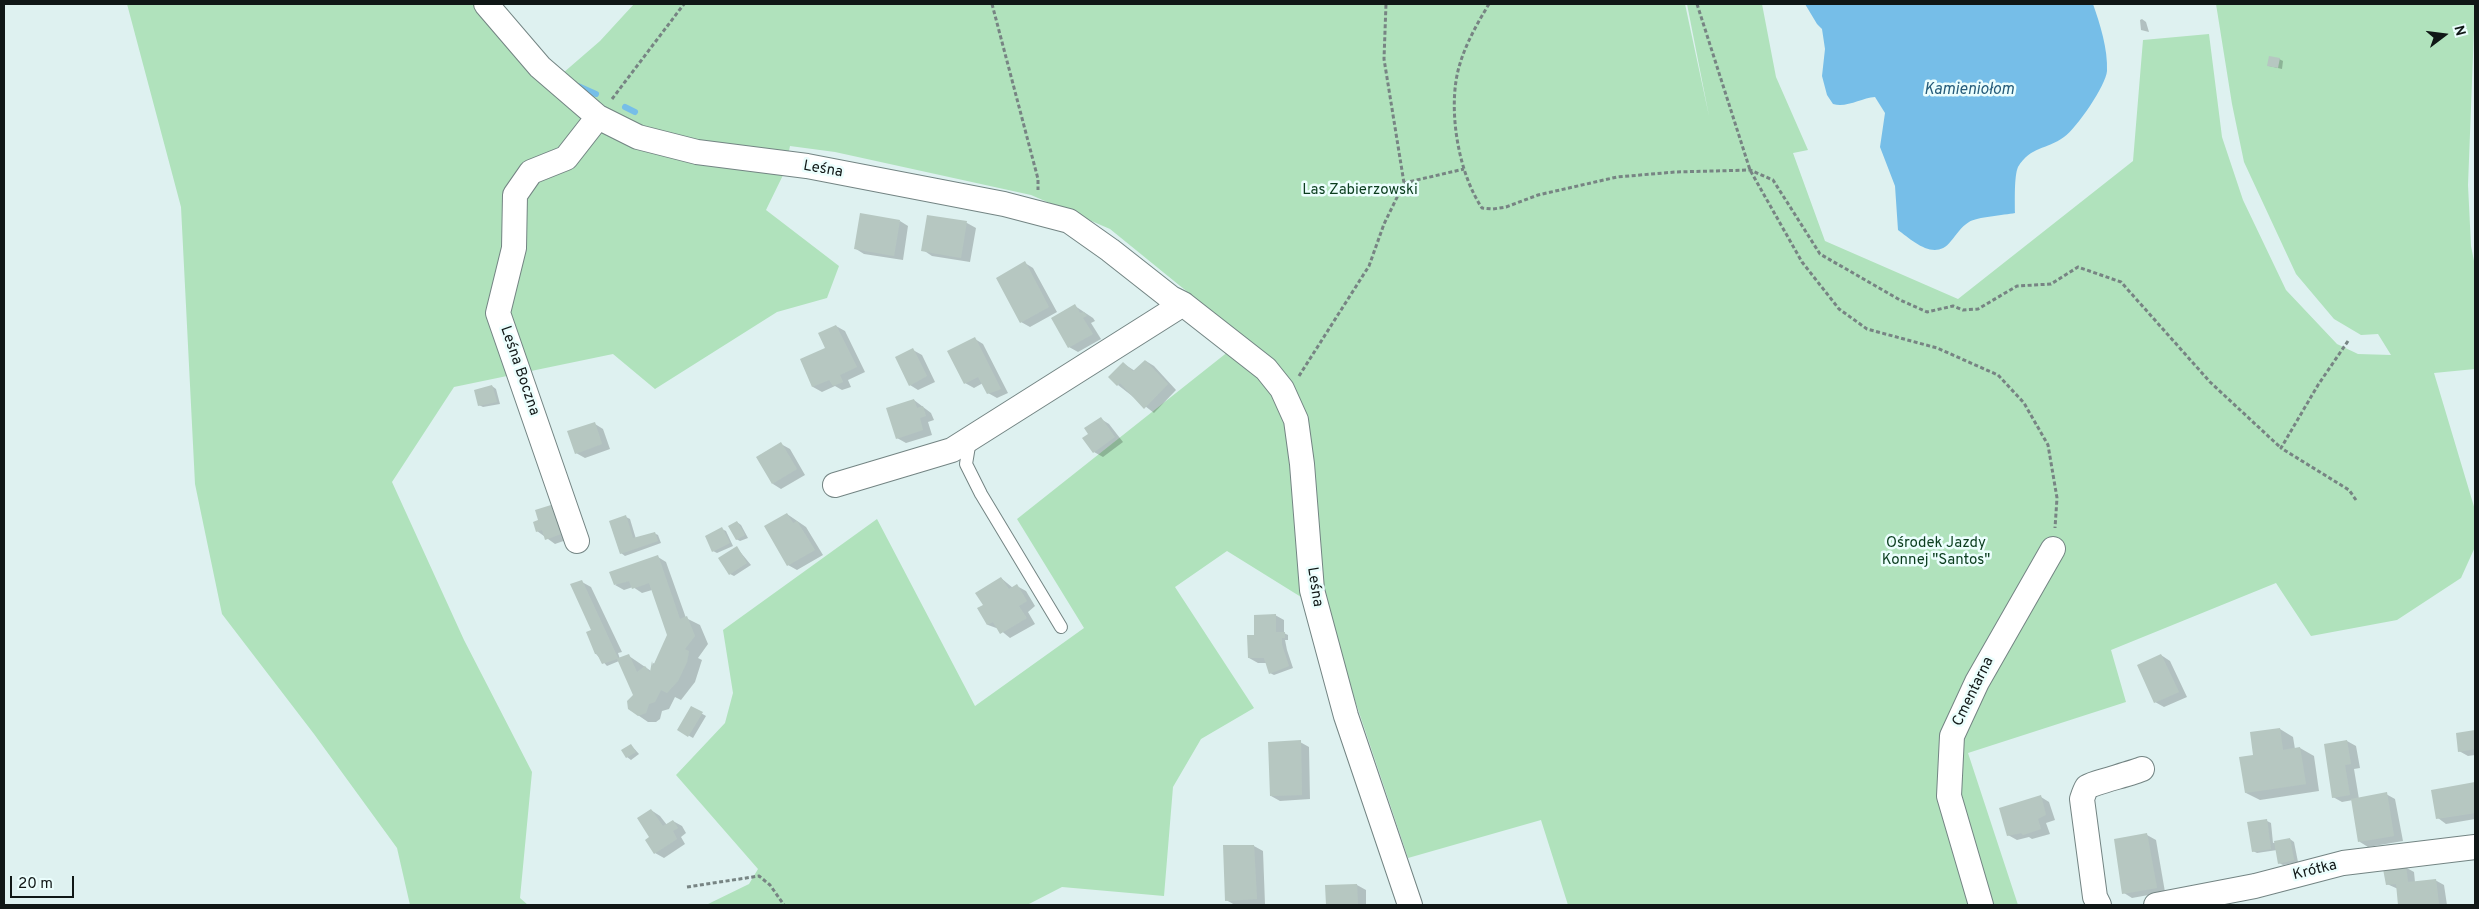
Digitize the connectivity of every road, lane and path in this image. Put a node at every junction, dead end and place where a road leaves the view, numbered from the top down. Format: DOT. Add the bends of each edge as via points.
graph roads {
  1 [pos="486,4"];
  2 [pos="684,4"];
  3 [pos="992,4"];
  4 [pos="1386,4"];
  5 [pos="1489,4"];
  6 [pos="1697,4"];
  7 [pos="598,117"];
  8 [pos="1464,169"];
  9 [pos="1750,170"];
  10 [pos="1404,183"];
  11 [pos="1037,212"];
  12 [pos="1183,304"];
  13 [pos="2348,341"];
  14 [pos="1286,398"];
  15 [pos="970,440"];
  16 [pos="2281,448"];
  17 [pos="835,485"];
  18 [pos="2356,500"];
  19 [pos="577,541"];
  20 [pos="2053,549"];
  21 [pos="1061,627"];
  22 [pos="2142,769"];
  23 [pos="2475,847"];
  24 [pos="686,887"];
  25 [pos="784,905"];
  26 [pos="1410,905"];
  27 [pos="1981,905"];
  28 [pos="2099,905"];
  29 [pos="2156,905"];
  1 -- 7 [label="street, Leśna" via="540,67"];
  2 -- 7 [label="path"];
  3 -- 11 [label="path" via="1038,179"];
  4 -- 10 [label="path" via="1384,59"];
  5 -- 8 [label="path" via="1471,34 1456,81 1456,128"];
  6 -- 9 [label="path"];
  7 -- 11 [label="street, Leśna" via="638,136 697,152 807,166"];
  7 -- 19 [label="street, Leśna Boczna" via="566,158 531,172 515,195 514,248 498,313"];
  8 -- 9 [label="path" via="1482,208 1493,210 1538,195 1617,177"];
  8 -- 10 [label="path"];
  9 -- 16 [label="path" via="1773,180 1820,254 1927,312 1953,306 1963,310 1978,309 2017,286 2051,284 2078,267 2121,282 2210,382"];
  9 -- 20 [label="path" via="1802,262 1838,309 1867,329 1937,348 1998,375 2024,403 2048,446 2056,498"];
  10 -- 14 [label="path" via="1369,266"];
  11 -- 12 [label="street, Leśna" via="1069,220"];
  12 -- 14 [label="street, Leśna" via="1266,369"];
  12 -- 15 [label="street"];
  13 -- 16 [label="path"];
  14 -- 26 [label="street, Leśna" via="1296,420 1301,455 1312,590 1346,716"];
  15 -- 17 [label="street" via="952,450"];
  15 -- 21 [label="lane" via="966,464"];
  16 -- 18 [label="path" via="2349,490"];
  20 -- 27 [label="street, Cmentarna" via="1977,682 1952,736 1949,796"];
  22 -- 28 [label="street" via="2092,784 2082,799 2095,897"];
  23 -- 29 [label="street, Krótka" via="2343,863 2255,886"];
  24 -- 25 [label="path" via="759,876"];
}
